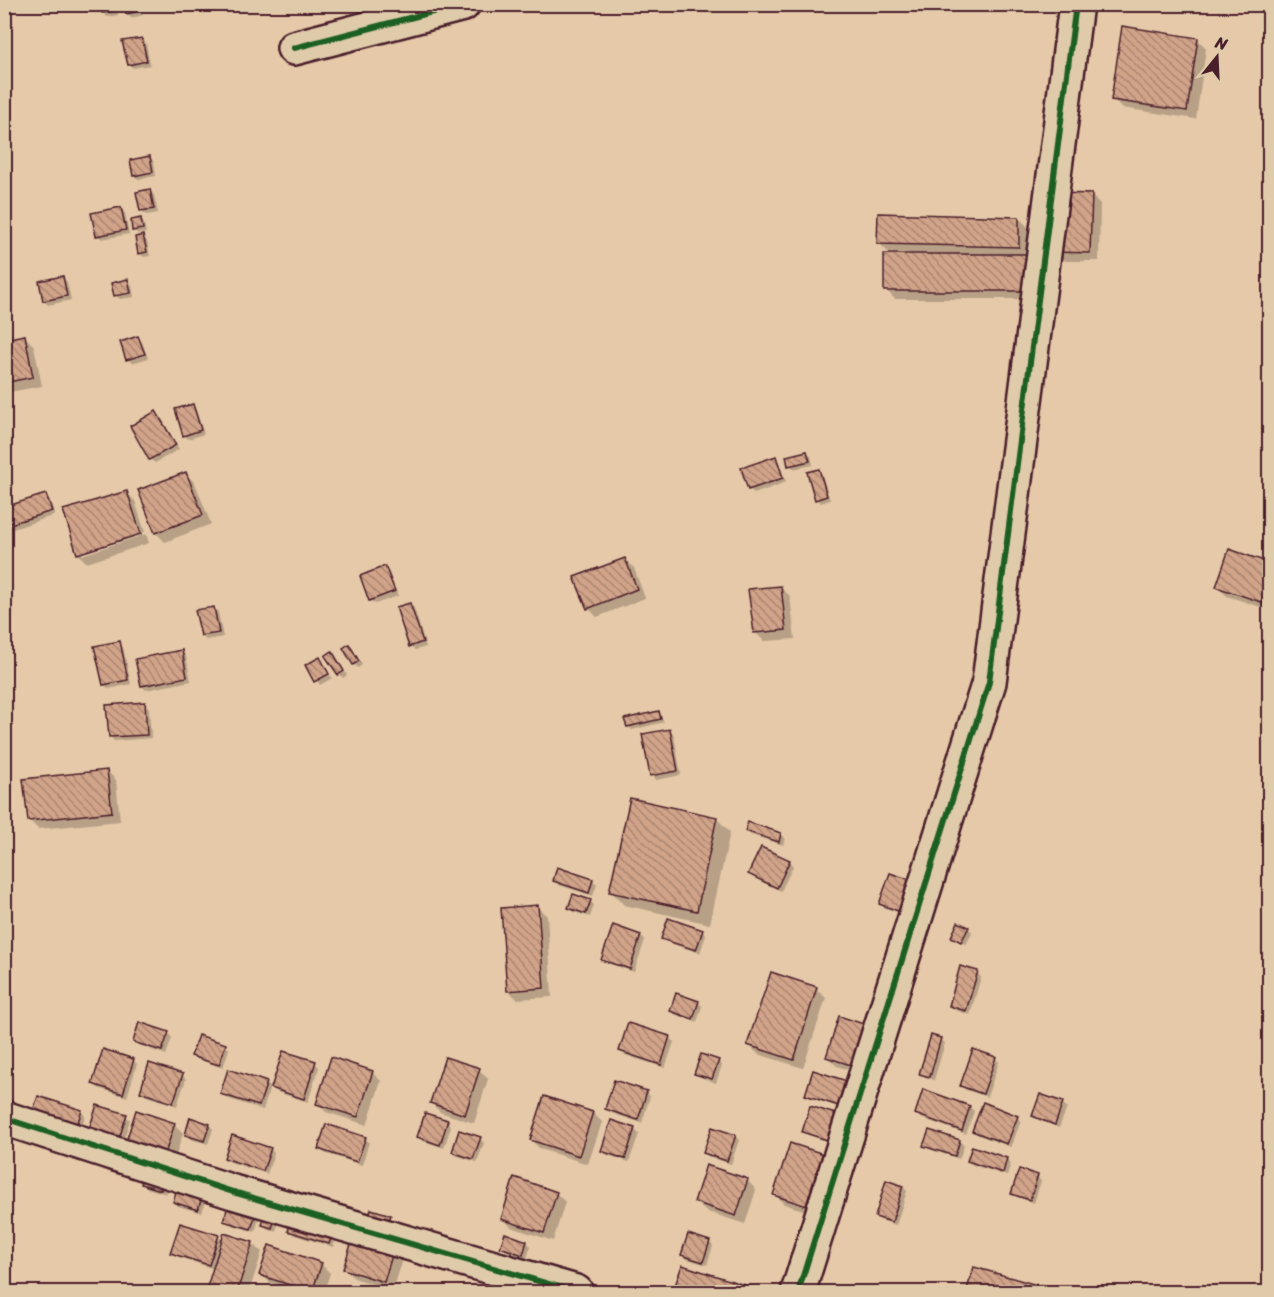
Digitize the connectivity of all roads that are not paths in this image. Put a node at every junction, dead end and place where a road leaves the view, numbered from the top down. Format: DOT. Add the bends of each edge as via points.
graph roads {
  1 [pos="463,4"];
  2 [pos="1076,4"];
  3 [pos="294,48"];
  4 [pos="4,1118"];
  5 [pos="576,1293"];
  6 [pos="798,1293"];
  1 -- 3 [label="street"];
  2 -- 6 [label="street" via="989,682"];
  4 -- 5 [label="street" via="233,1192"];
}
